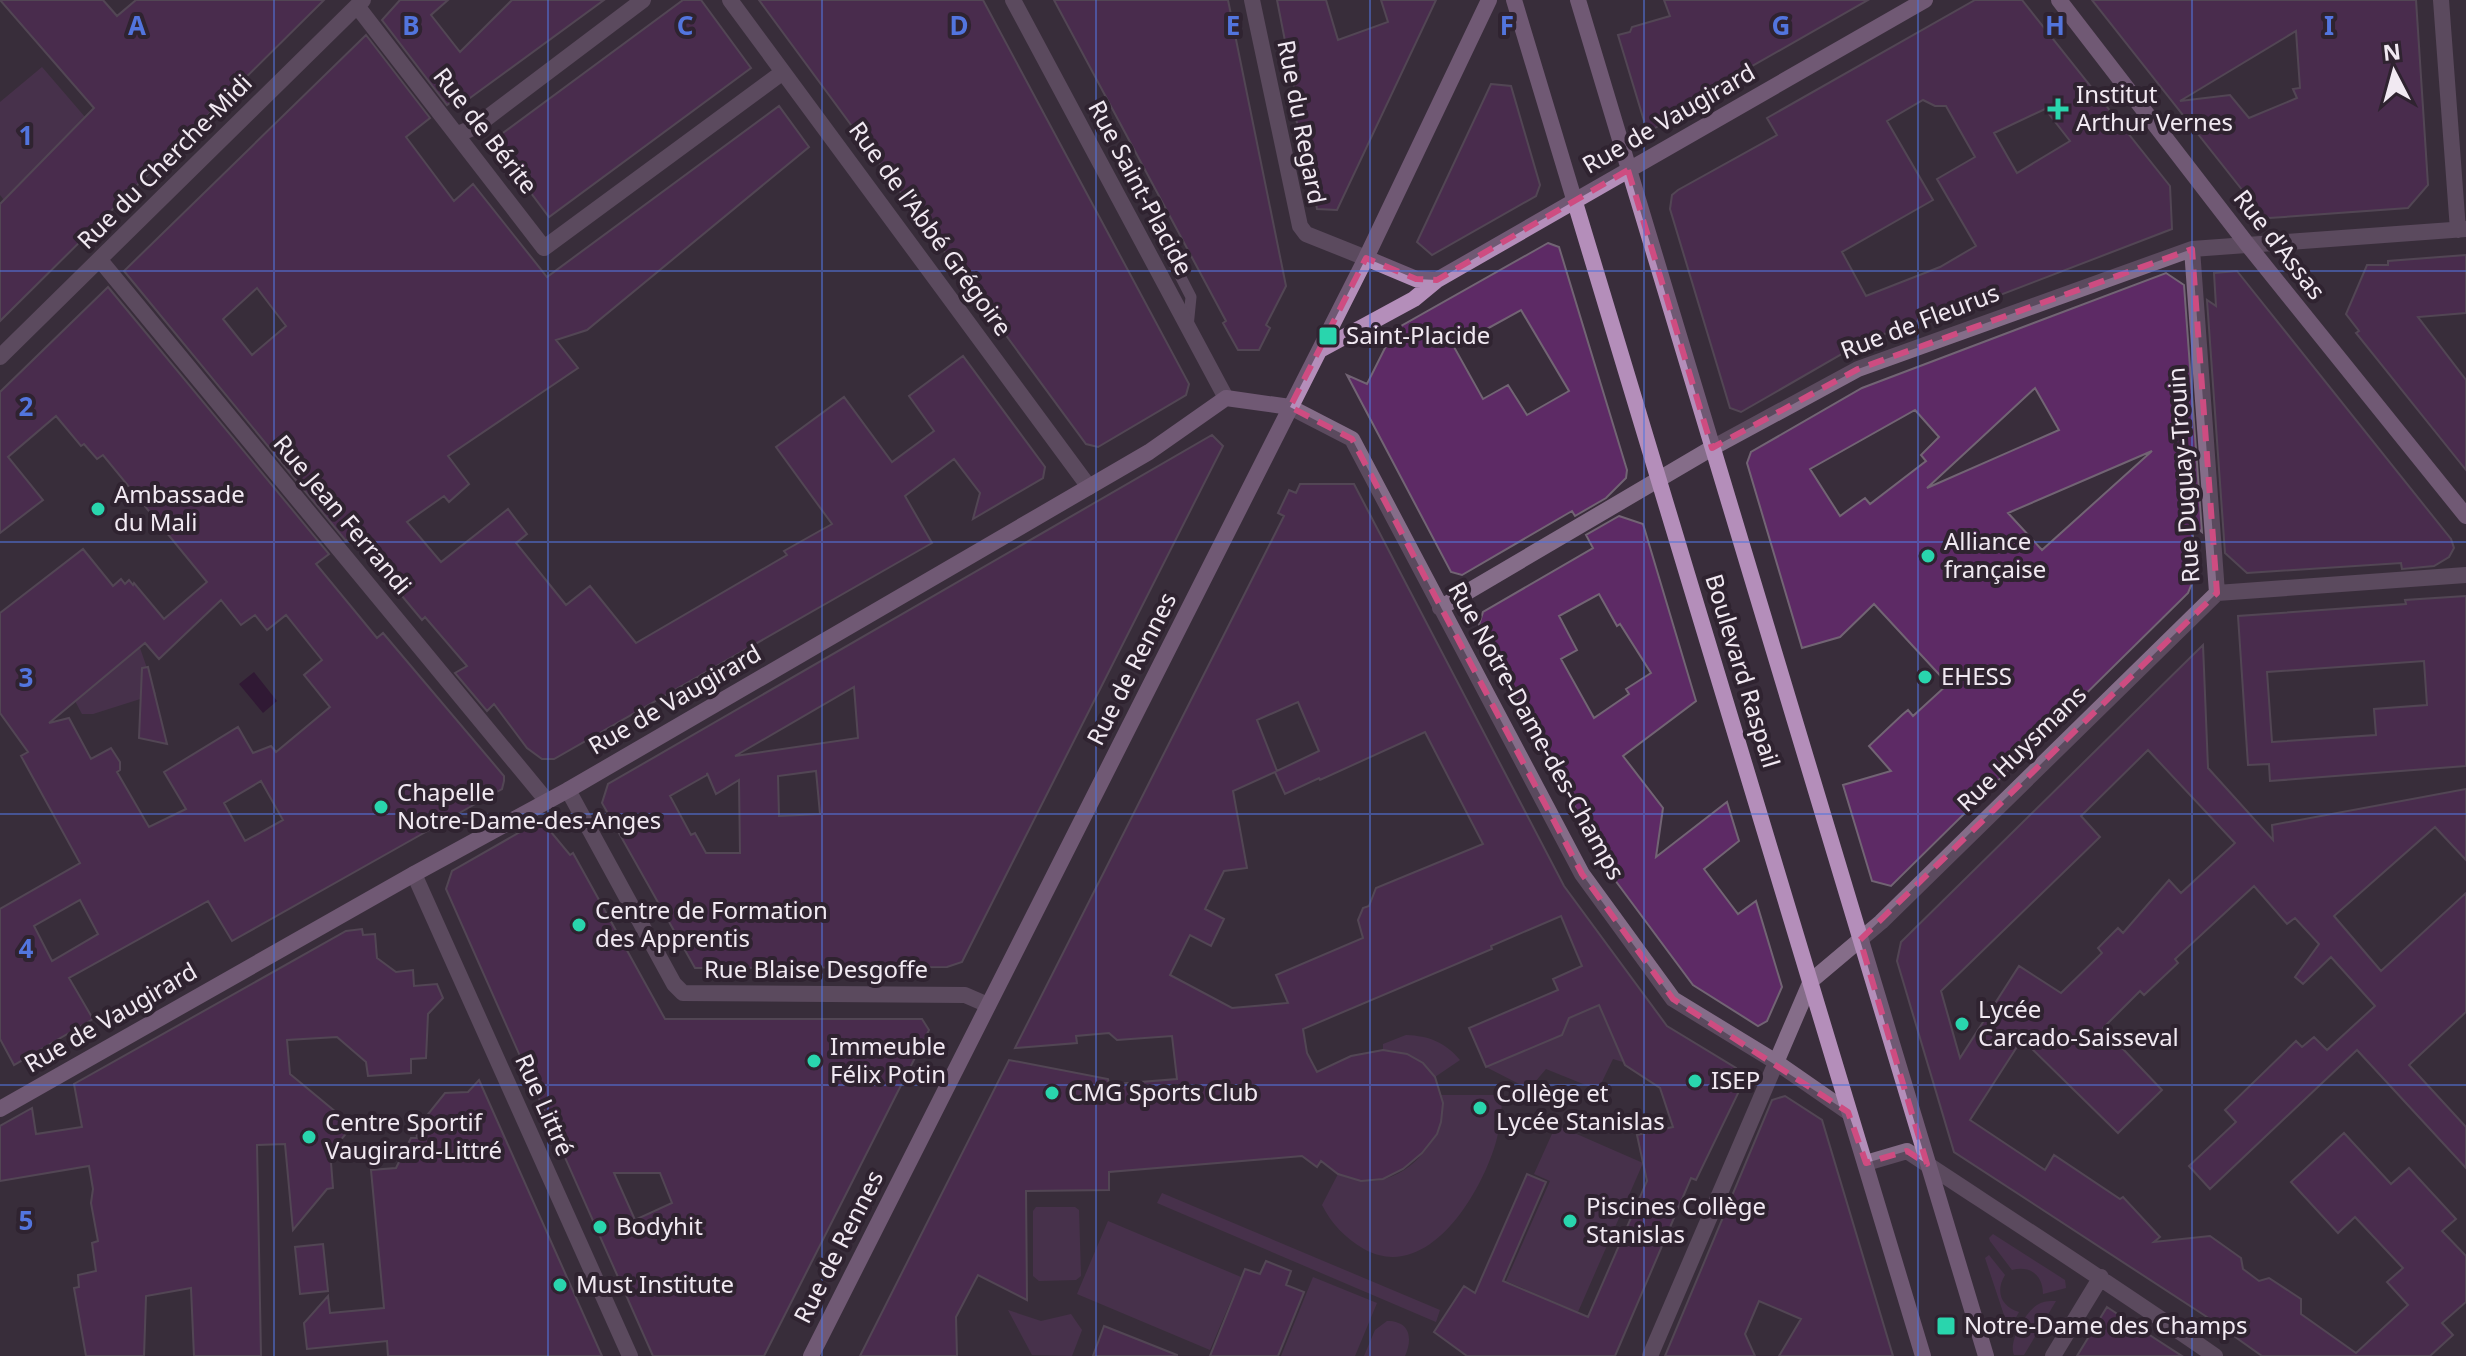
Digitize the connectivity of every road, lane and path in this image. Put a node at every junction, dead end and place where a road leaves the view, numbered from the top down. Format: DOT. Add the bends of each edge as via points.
graph roads {
  1 [pos="643,0"];
  2 [pos="730,0"];
  3 [pos="1013,0"];
  4 [pos="1252,0"];
  5 [pos="1489,0"];
  6 [pos="1514,0"];
  7 [pos="1578,0"];
  8 [pos="1925,0"];
  9 [pos="2059,0"];
  10 [pos="2441,0"];
  11 [pos="360,3"];
  12 [pos="783,72"];
  13 [pos="458,134"];
  14 [pos="1628,170"];
  15 [pos="1574,201"];
  16 [pos="1152,221"];
  17 [pos="2462,230"];
  18 [pos="2247,244"];
  19 [pos="2192,249"];
  20 [pos="1366,258"];
  21 [pos="100,260"];
  22 [pos="1437,280"];
  23 [pos="1188,329"];
  24 [pos="1320,350"];
  25 [pos="0,357"];
  26 [pos="1226,398"];
  27 [pos="1290,407"];
  28 [pos="1712,448"];
  29 [pos="1660,481"];
  30 [pos="1089,487"];
  31 [pos="2466,516"];
  32 [pos="2466,575"];
  33 [pos="2217,593"];
  34 [pos="1440,608"];
  35 [pos="568,790"];
  36 [pos="547,801"];
  37 [pos="414,874"];
  38 [pos="1860,940"];
  39 [pos="1811,981"];
  40 [pos="988,1005"];
  41 [pos="1776,1062"];
  42 [pos="0,1109"];
  43 [pos="1848,1112"];
  44 [pos="1866,1163"];
  45 [pos="1927,1164"];
  46 [pos="2101,1277"];
  47 [pos="630,1356"];
  48 [pos="811,1356"];
  49 [pos="1650,1356"];
  50 [pos="1923,1356"];
  51 [pos="1986,1356"];
  52 [pos="2053,1356"];
  53 [pos="2215,1356"];
  1 -- 13 [label="street" via="475,127"];
  2 -- 12 [label="street, Rue de l'Abbé Grégoire"];
  3 -- 23 [label="street, Rue Saint-Placide"];
  4 -- 20 [label="street, Rue du Regard" via="1300,226 1306,234"];
  5 -- 20 [label="main road, Rue de Rennes"];
  6 -- 15 [label="main road, Boulevard Raspail"];
  7 -- 14 [label="main road, Boulevard Raspail"];
  8 -- 14 [label="main road, Rue de Vaugirard"];
  9 -- 18 [label="main road, Rue d'Assas"];
  10 -- 17 [label="street"];
  11 -- 13 [label="street, Rue de Bérite"];
  11 -- 21 [label="street, Rue du Cherche-Midi"];
  12 -- 13 [label="street, Rue de Bérite" via="544,248"];
  12 -- 30 [label="street, Rue de l'Abbé Grégoire"];
  14 -- 15 [label="main road, Rue de Vaugirard"];
  14 -- 28 [label="main road, Boulevard Raspail"];
  15 -- 22 [label="main road, Rue de Vaugirard"];
  15 -- 29 [label="main road, Boulevard Raspail"];
  16 -- 23 [label="lane" via="1191,297"];
  17 -- 18 [label="street, Rue de Fleurus"];
  18 -- 19 [label="street, Rue de Fleurus"];
  18 -- 31 [label="main road, Rue d'Assas"];
  19 -- 28 [label="street, Rue de Fleurus" via="1858,369"];
  19 -- 33 [label="street, Rue Duguay-Trouin"];
  20 -- 22 [label="main road" via="1416,279"];
  20 -- 24 [label="main road, Rue de Rennes"];
  21 -- 25 [label="street, Rue du Cherche-Midi"];
  21 -- 36 [label="street, Rue Jean Ferrandi"];
  22 -- 24 [label="main road, Rue de Vaugirard" via="1414,299"];
  23 -- 26 [label="street, Rue Saint-Placide"];
  24 -- 27 [label="main road, Rue de Rennes"];
  26 -- 27 [label="main road"];
  26 -- 30 [label="main road, Rue de Vaugirard"];
  27 -- 34 [label="street, Rue Notre-Dame-des-Champs" via="1352,439"];
  27 -- 40 [label="main road, Rue de Rennes"];
  28 -- 29 [label="street, Rue de Fleurus"];
  28 -- 38 [label="main road, Boulevard Raspail"];
  29 -- 34 [label="street, Rue de Fleurus"];
  29 -- 39 [label="main road, Boulevard Raspail"];
  30 -- 35 [label="main road, Rue de Vaugirard"];
  32 -- 33 [label="street, Rue Duguay-Trouin"];
  33 -- 38 [label="street, Rue Huysmans"];
  34 -- 41 [label="street, Rue Notre-Dame-des-Champs" via="1582,874 1673,999"];
  35 -- 36 [label="main road, Rue de Vaugirard"];
  35 -- 40 [label="street, Rue Blaise Desgoffe" via="683,993 965,995"];
  36 -- 37 [label="main road, Rue de Vaugirard"];
  37 -- 42 [label="main road, Rue de Vaugirard"];
  37 -- 47 [label="street, Rue Littré"];
  38 -- 39 [label="street, Rue Huysmans"];
  38 -- 45 [label="main road, Boulevard Raspail"];
  39 -- 41 [label="street"];
  39 -- 43 [label="main road, Boulevard Raspail"];
  40 -- 48 [label="main road, Rue de Rennes"];
  41 -- 43 [label="street, Rue Notre-Dame-des-Champs"];
  41 -- 49 [label="street"];
  43 -- 44 [label="main road, Boulevard Raspail"];
  44 -- 45 [label="street" via="1907,1151"];
  44 -- 50 [label="main road, Boulevard Raspail"];
  45 -- 46 [label="street"];
  45 -- 51 [label="main road, Boulevard Raspail"];
  46 -- 52 [label="street"];
  46 -- 53 [label="street"];
}
